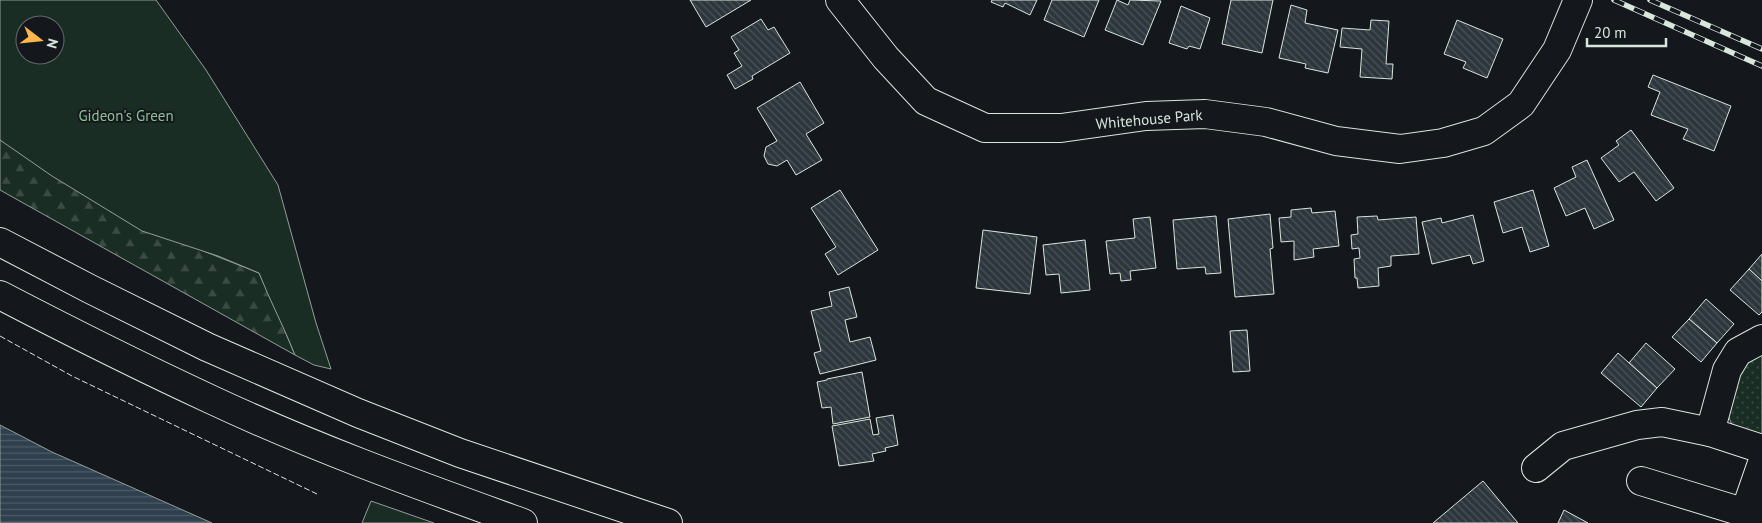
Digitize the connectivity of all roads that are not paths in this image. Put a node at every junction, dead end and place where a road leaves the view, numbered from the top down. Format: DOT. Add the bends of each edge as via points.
graph roads {
  1 [pos="840,0"];
  2 [pos="1578,0"];
  3 [pos="0,242"];
  4 [pos="0,295"];
  5 [pos="1762,339"];
  6 [pos="1710,432"];
  7 [pos="1762,449"];
  8 [pos="1762,463"];
  9 [pos="1536,468"];
  10 [pos="1641,481"];
  11 [pos="1753,515"];
  12 [pos="523,523"];
  13 [pos="668,523"];
  1 -- 2 [label="main road, Whitehouse Park" via="886,58 926,101 985,128 1061,128 1146,116 1206,114 1266,122 1336,141 1400,149 1443,143 1484,131 1521,104 1557,50"];
  3 -- 13 [label="main road" via="207,348 358,413 460,453"];
  4 -- 12 [label="main road" via="211,400 405,481"];
  5 -- 6 [label="main road" via="1738,352 1727,370"];
  6 -- 7 [label="main road"];
  6 -- 9 [label="main road" via="1662,422 1637,425 1563,446"];
  8 -- 11 [label="main road"];
  10 -- 11 [label="main road"];
}
